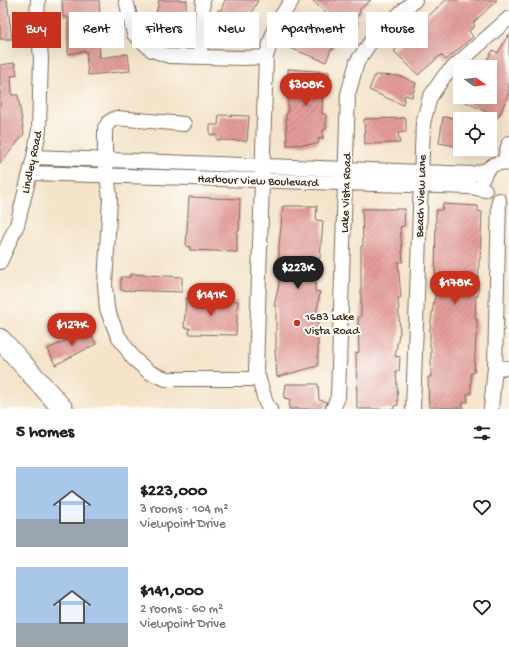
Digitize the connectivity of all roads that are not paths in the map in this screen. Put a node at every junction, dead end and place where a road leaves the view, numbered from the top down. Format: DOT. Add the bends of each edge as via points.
graph roads {
  1 [pos="38,0"];
  2 [pos="126,0"];
  3 [pos="203,0"];
  4 [pos="292,0"];
  5 [pos="415,0"];
  6 [pos="509,18"];
  7 [pos="200,57"];
  8 [pos="266,57"];
  9 [pos="184,124"];
  10 [pos="509,143"];
  11 [pos="34,157"];
  12 [pos="105,159"];
  13 [pos="506,163"];
  14 [pos="262,165"];
  15 [pos="346,169"];
  16 [pos="486,170"];
  17 [pos="30,173"];
  18 [pos="106,176"];
  19 [pos="421,178"];
  20 [pos="262,180"];
  21 [pos="345,183"];
  22 [pos="485,190"];
  23 [pos="504,199"];
  24 [pos="0,262"];
  25 [pos="0,339"];
  26 [pos="502,368"];
  27 [pos="259,379"];
  28 [pos="63,409"];
  29 [pos="270,409"];
  30 [pos="333,409"];
  31 [pos="412,409"];
  32 [pos="491,409"];
  1 -- 11 [label="street, Lindley Road" via="39,130"];
  2 -- 7 [label="street" via="134,34 152,50 169,56"];
  3 -- 7 [label="street"];
  4 -- 8 [label="street" via="276,24"];
  5 -- 15 [label="street, Lake Vista Road" via="374,37 357,62 348,94"];
  6 -- 19 [label="street, Beach View Lane" via="445,75 430,97 423,123"];
  7 -- 8 [label="street"];
  8 -- 14 [label="street"];
  9 -- 12 [label="street" via="116,118 105,128"];
  10 -- 13 [label="street"];
  11 -- 12 [label="street, Harbour View Boulevard"];
  11 -- 17 [label="street, Lindley Road"];
  12 -- 14 [label="street, Harbour View Boulevard"];
  12 -- 18 [label="street"];
  13 -- 16 [label="street, Harbour View Boulevard" via="497,163"];
  14 -- 15 [label="street, Harbour View Boulevard"];
  14 -- 20 [label="street"];
  15 -- 19 [label="street, Harbour View Boulevard"];
  15 -- 21 [label="street, Lake Vista Road"];
  16 -- 19 [label="street, Harbour View Boulevard" via="474,174"];
  16 -- 22 [label="street" via="483,182"];
  17 -- 18 [label="street, Harbour View Boulevard"];
  17 -- 24 [label="street, Lindley Road" via="17,225"];
  18 -- 20 [label="street, Harbour View Boulevard"];
  18 -- 27 [label="street" via="110,198 105,285 107,309 118,334 133,358 149,372 166,379"];
  19 -- 21 [label="street, Harbour View Boulevard"];
  19 -- 22 [label="street, Harbour View Boulevard"];
  19 -- 31 [label="street, Beach View Lane"];
  20 -- 21 [label="street, Harbour View Boulevard"];
  20 -- 27 [label="street" via="256,370"];
  21 -- 30 [label="street, Lake Vista Road" via="338,397"];
  22 -- 23 [label="street" via="489,195"];
  23 -- 26 [label="street"];
  25 -- 28 [label="street"];
  26 -- 32 [label="street"];
  27 -- 29 [label="street"];
}
